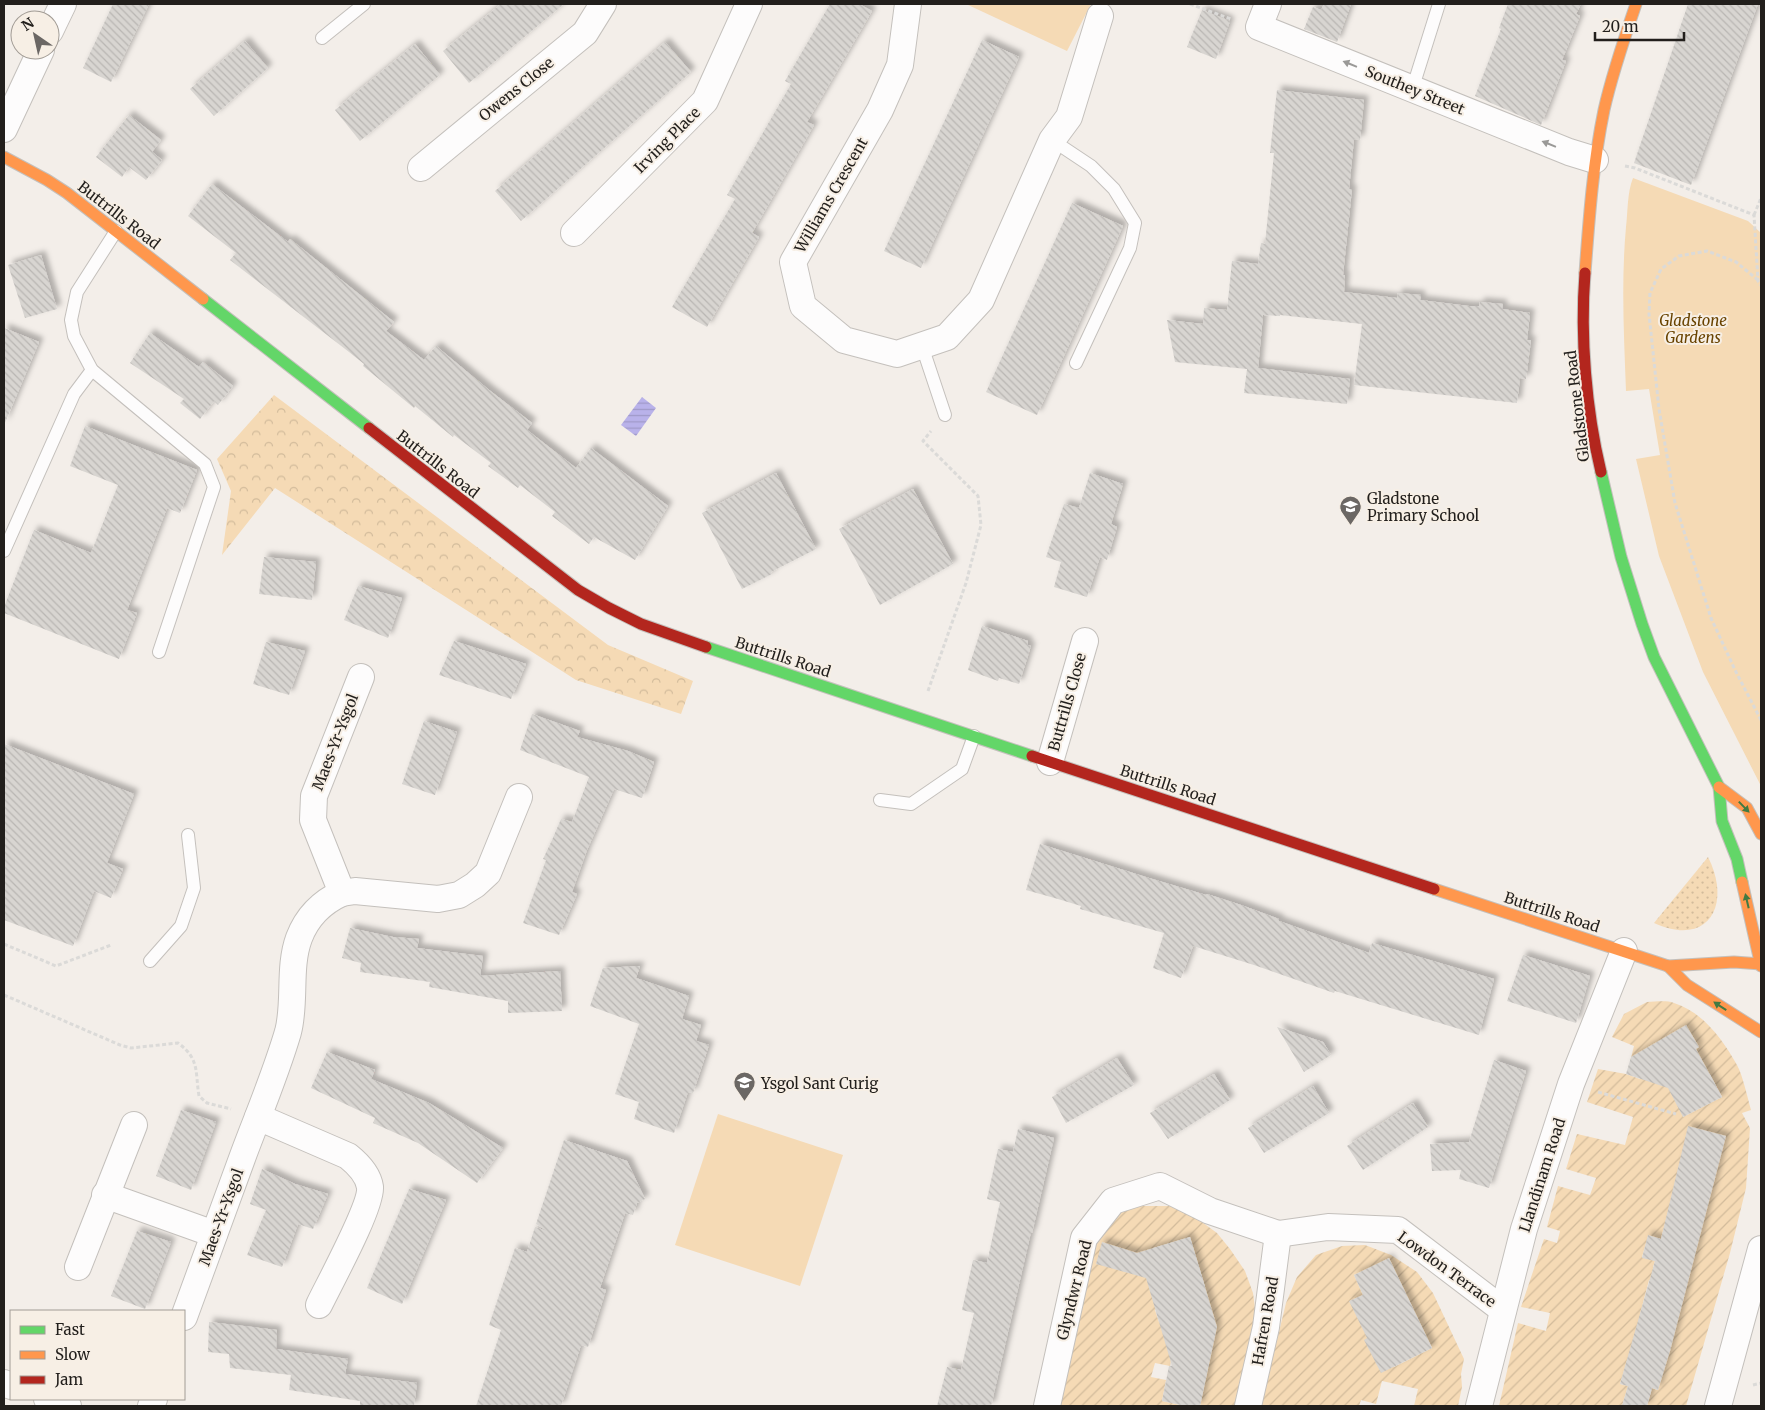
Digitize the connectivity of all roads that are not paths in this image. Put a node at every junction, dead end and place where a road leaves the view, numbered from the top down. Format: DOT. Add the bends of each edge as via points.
graph roads {
  1 [pos="364,4"];
  2 [pos="603,4"];
  3 [pos="749,4"];
  4 [pos="908,4"];
  5 [pos="1439,4"];
  6 [pos="1636,4"];
  7 [pos="1100,16"];
  8 [pos="1263,16"];
  9 [pos="322,38"];
  10 [pos="36,60"];
  11 [pos="1412,90"];
  12 [pos="4,129"];
  13 [pos="1052,140"];
  14 [pos="4,158"];
  15 [pos="1595,160"];
  16 [pos="421,168"];
  17 [pos="116,231"];
  18 [pos="574,233"];
  19 [pos="922,346"];
  20 [pos="1076,363"];
  21 [pos="92,370"];
  22 [pos="945,415"];
  23 [pos="4,551"];
  24 [pos="1085,641"];
  25 [pos="159,652"];
  26 [pos="361,676"];
  27 [pos="974,736"];
  28 [pos="1050,762"];
  29 [pos="1719,787"];
  30 [pos="519,797"];
  31 [pos="880,800"];
  32 [pos="1761,834"];
  33 [pos="188,835"];
  34 [pos="342,893"];
  35 [pos="1624,951"];
  36 [pos="150,961"];
  37 [pos="1761,965"];
  38 [pos="1668,966"];
  39 [pos="1761,1032"];
  40 [pos="258,1117"];
  41 [pos="134,1125"];
  42 [pos="1160,1186"];
  43 [pos="106,1195"];
  44 [pos="214,1234"];
  45 [pos="1278,1234"];
  46 [pos="1761,1249"];
  47 [pos="78,1267"];
  48 [pos="319,1305"];
  49 [pos="1503,1310"];
  50 [pos="185,1314"];
  51 [pos="50,1400"];
  52 [pos="68,1406"];
  53 [pos="1047,1406"];
  54 [pos="1248,1406"];
  55 [pos="1479,1406"];
  56 [pos="1718,1406"];
  1 -- 9 [label="lane"];
  2 -- 16 [label="street, Owens Close" via="585,33"];
  3 -- 18 [label="street, Irving Place" via="704,101"];
  4 -- 19 [label="street, Williams Crescent" via="900,65 880,110 792,262 802,306 844,340 897,354"];
  5 -- 11 [label="lane"];
  6 -- 15 [label="street, Gladstone Road" via="1604,110"];
  7 -- 13 [label="street, Williams Crescent" via="1069,117"];
  11 -- 8 [label="street, Southey Street, one-way"];
  10 -- 12 [label="street"];
  15 -- 11 [label="street, Southey Street, one-way"];
  13 -- 19 [label="street, Williams Crescent" via="981,300 947,337"];
  13 -- 20 [label="lane" via="1090,166 1114,189 1135,222 1130,248"];
  14 -- 17 [label="street, Buttrills Road" via="60,189"];
  15 -- 29 [label="street, Gladstone Road" via="1583,296 1584,357 1599,463 1620,557 1642,624 1668,686"];
  17 -- 21 [label="lane" via="78,292 70,320 74,336"];
  17 -- 27 [label="street, Buttrills Road" via="456,497 598,603 652,629"];
  19 -- 22 [label="lane"];
  21 -- 23 [label="lane" via="74,394"];
  21 -- 25 [label="lane" via="205,464 214,487"];
  24 -- 28 [label="street, Buttrills Close"];
  26 -- 34 [label="street, Maes-Yr-Ysgol" via="314,796 313,820"];
  27 -- 28 [label="street, Buttrills Road"];
  27 -- 31 [label="lane" via="962,769 911,804"];
  28 -- 35 [label="street, Buttrills Road"];
  29 -- 32 [label="street, Gladstone Road, one-way" via="1747,808"];
  37 -- 29 [label="street, Gladstone Road, one-way" via="1737,859 1722,821"];
  30 -- 34 [label="street" via="488,874 459,895 438,899 355,891"];
  33 -- 36 [label="lane" via="194,888 181,926"];
  34 -- 40 [label="street, Maes-Yr-Ysgol" via="319,908 299,939 290,1023"];
  35 -- 38 [label="street, Buttrills Road"];
  35 -- 49 [label="street, Llandinam Road" via="1571,1084 1524,1229"];
  37 -- 38 [label="street, Buttrills Road" via="1734,962"];
  39 -- 38 [label="street, Buttrills Road, one-way" via="1687,985"];
  40 -- 44 [label="street, Maes-Yr-Ysgol"];
  40 -- 48 [label="street" via="348,1156 359,1165 370,1187 363,1214"];
  41 -- 43 [label="street"];
  42 -- 45 [label="street, Lowdon Terrace" via="1210,1210"];
  42 -- 53 [label="street, Glyndwr Road" via="1113,1201 1084,1238"];
  43 -- 44 [label="street"];
  43 -- 47 [label="street"];
  44 -- 50 [label="street, Maes-Yr-Ysgol"];
  45 -- 49 [label="street, Lowdon Terrace" via="1328,1227 1398,1230"];
  45 -- 54 [label="street, Hafren Road" via="1266,1327"];
  46 -- 56 [label="street"];
  49 -- 55 [label="street, Llandinam Road"];
  51 -- 52 [label="street"];
}
